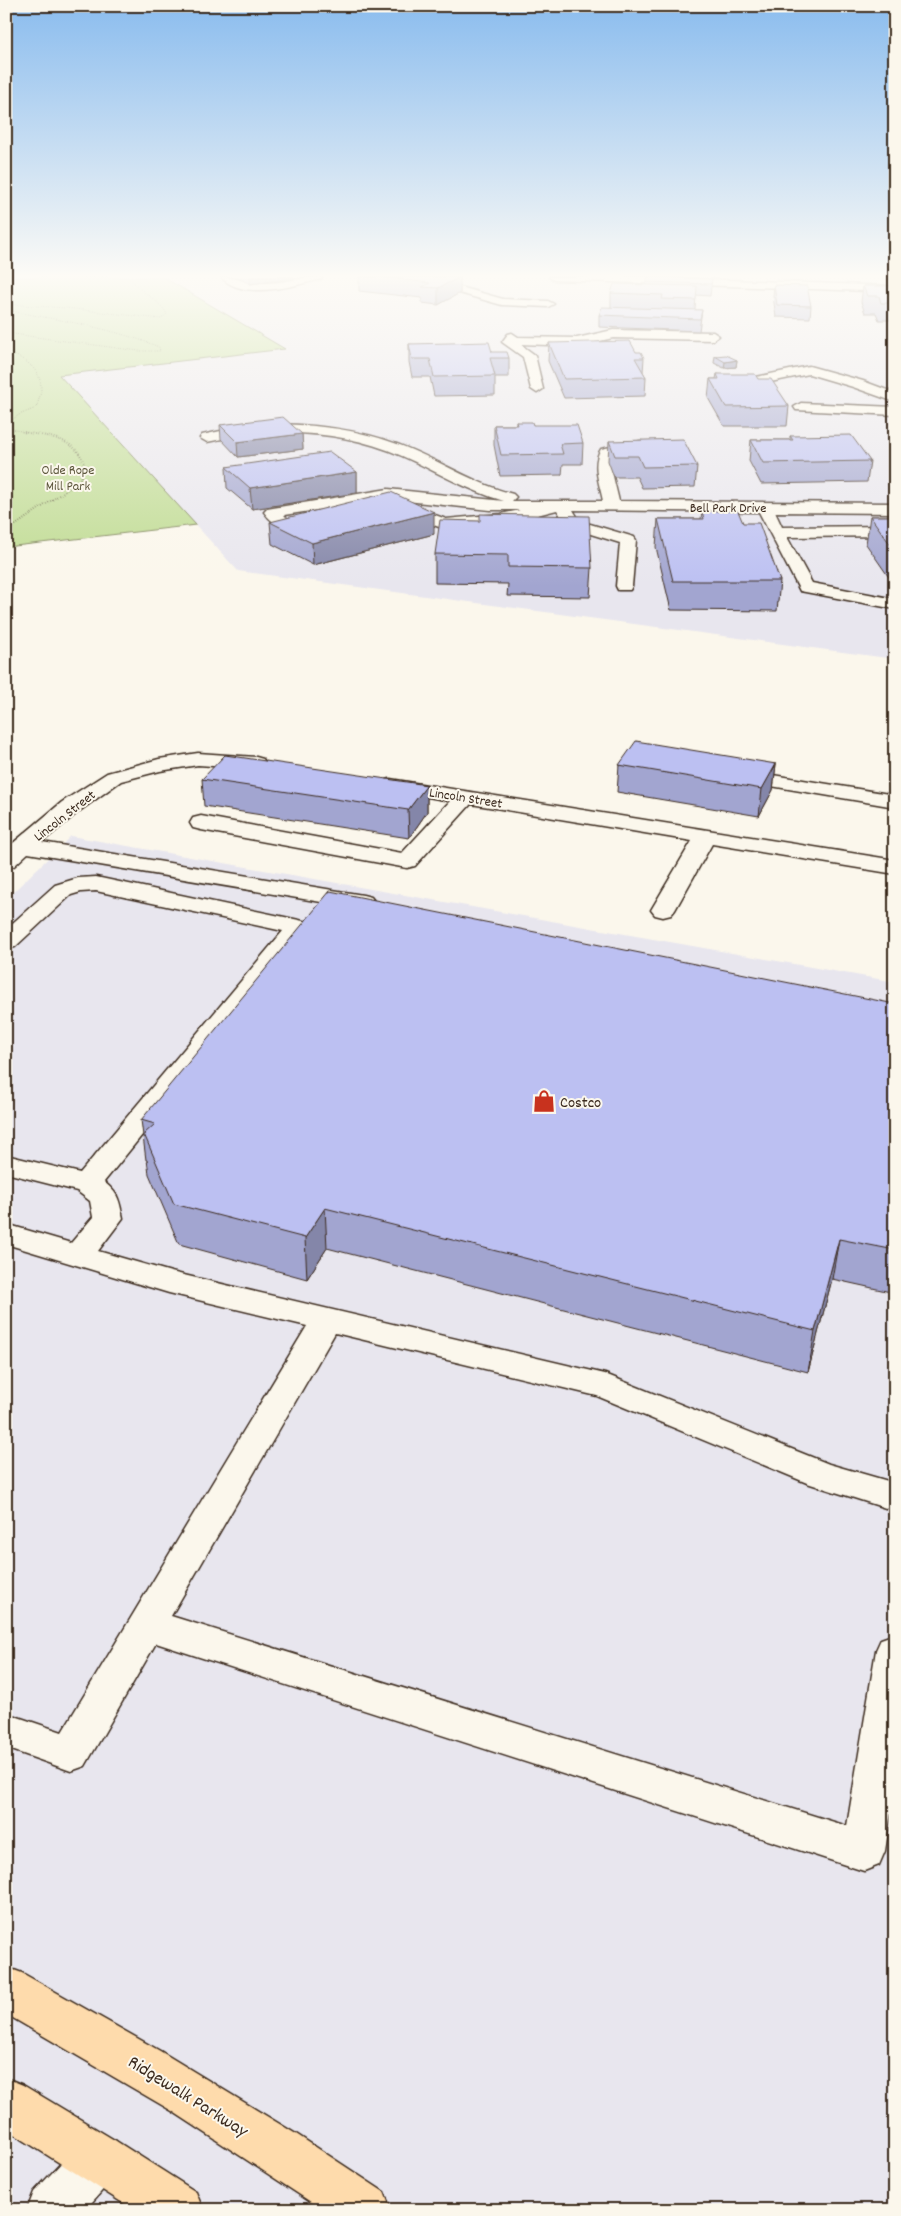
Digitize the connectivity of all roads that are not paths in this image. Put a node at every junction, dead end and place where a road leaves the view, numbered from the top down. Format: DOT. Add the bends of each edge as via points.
graph roads {
  1 [pos="534,380"];
  2 [pos="845,380"];
  3 [pos="536,389"];
  4 [pos="895,398"];
  5 [pos="801,407"];
  6 [pos="895,411"];
  7 [pos="207,438"];
  8 [pos="640,445"];
  9 [pos="561,505"];
  10 [pos="612,506"];
  11 [pos="766,507"];
  12 [pos="895,508"];
  13 [pos="526,530"];
  14 [pos="895,531"];
  15 [pos="776,532"];
  16 [pos="624,586"];
  17 [pos="895,604"];
  18 [pos="274,766"];
  19 [pos="719,772"];
  20 [pos="370,781"];
  21 [pos="466,797"];
  22 [pos="895,801"];
  23 [pos="201,823"];
  24 [pos="706,836"];
  25 [pos="24,846"];
  26 [pos="6,861"];
  27 [pos="895,867"];
  28 [pos="325,894"];
  29 [pos="383,906"];
  30 [pos="663,910"];
  31 [pos="299,927"];
  32 [pos="6,942"];
  33 [pos="6,1164"];
  34 [pos="87,1184"];
  35 [pos="6,1234"];
  36 [pos="78,1255"];
  37 [pos="326,1320"];
  38 [pos="895,1496"];
  39 [pos="146,1624"];
  40 [pos="895,1650"];
  41 [pos="6,1730"];
  42 [pos="6,1988"];
  43 [pos="6,2102"];
  44 [pos="99,2158"];
  45 [pos="52,2210"];
  46 [pos="178,2210"];
  47 [pos="366,2210"];
  1 -- 3 [label="street"];
  2 -- 4 [label="street"];
  5 -- 6 [label="street"];
  7 -- 9 [label="street" via="276,428 365,439 395,448 504,496"];
  8 -- 10 [label="street" via="606,452 603,464"];
  9 -- 9 [label="street" via="490,505 388,494 272,512 285,524 369,509 400,507 444,524 501,519"];
  9 -- 10 [label="street, Bell Park Drive"];
  9 -- 13 [label="street"];
  9 -- 16 [label="street" via="574,524 628,540"];
  10 -- 11 [label="street, Bell Park Drive"];
  11 -- 12 [label="street, Bell Park Drive"];
  11 -- 15 [label="street"];
  14 -- 15 [label="street"];
  15 -- 17 [label="street" via="806,587"];
  18 -- 25 [label="street, Lincoln Street" via="198,759 159,765 114,778 70,807"];
  19 -- 22 [label="street"];
  20 -- 21 [label="street, Lincoln Street"];
  21 -- 23 [label="street" via="407,861"];
  21 -- 24 [label="street, Lincoln Street"];
  24 -- 27 [label="street, Lincoln Street"];
  24 -- 30 [label="street"];
  25 -- 26 [label="street, Lincoln Street"];
  25 -- 28 [label="street"];
  28 -- 29 [label="street"];
  28 -- 31 [label="street"];
  31 -- 32 [label="street" via="96,884 63,890"];
  31 -- 34 [label="street"];
  33 -- 34 [label="street"];
  34 -- 36 [label="street" via="104,1196 108,1218"];
  35 -- 36 [label="street"];
  36 -- 37 [label="street" via="169,1282"];
  37 -- 38 [label="street" via="605,1386 819,1474"];
  37 -- 39 [label="street"];
  39 -- 40 [label="street" via="864,1850"];
  39 -- 41 [label="street" via="71,1753"];
  42 -- 47 [label="main road, Ridgewalk Parkway" via="122,2053 313,2172"];
  43 -- 44 [label="main road"];
  44 -- 45 [label="street"];
  44 -- 46 [label="main road"];
}
